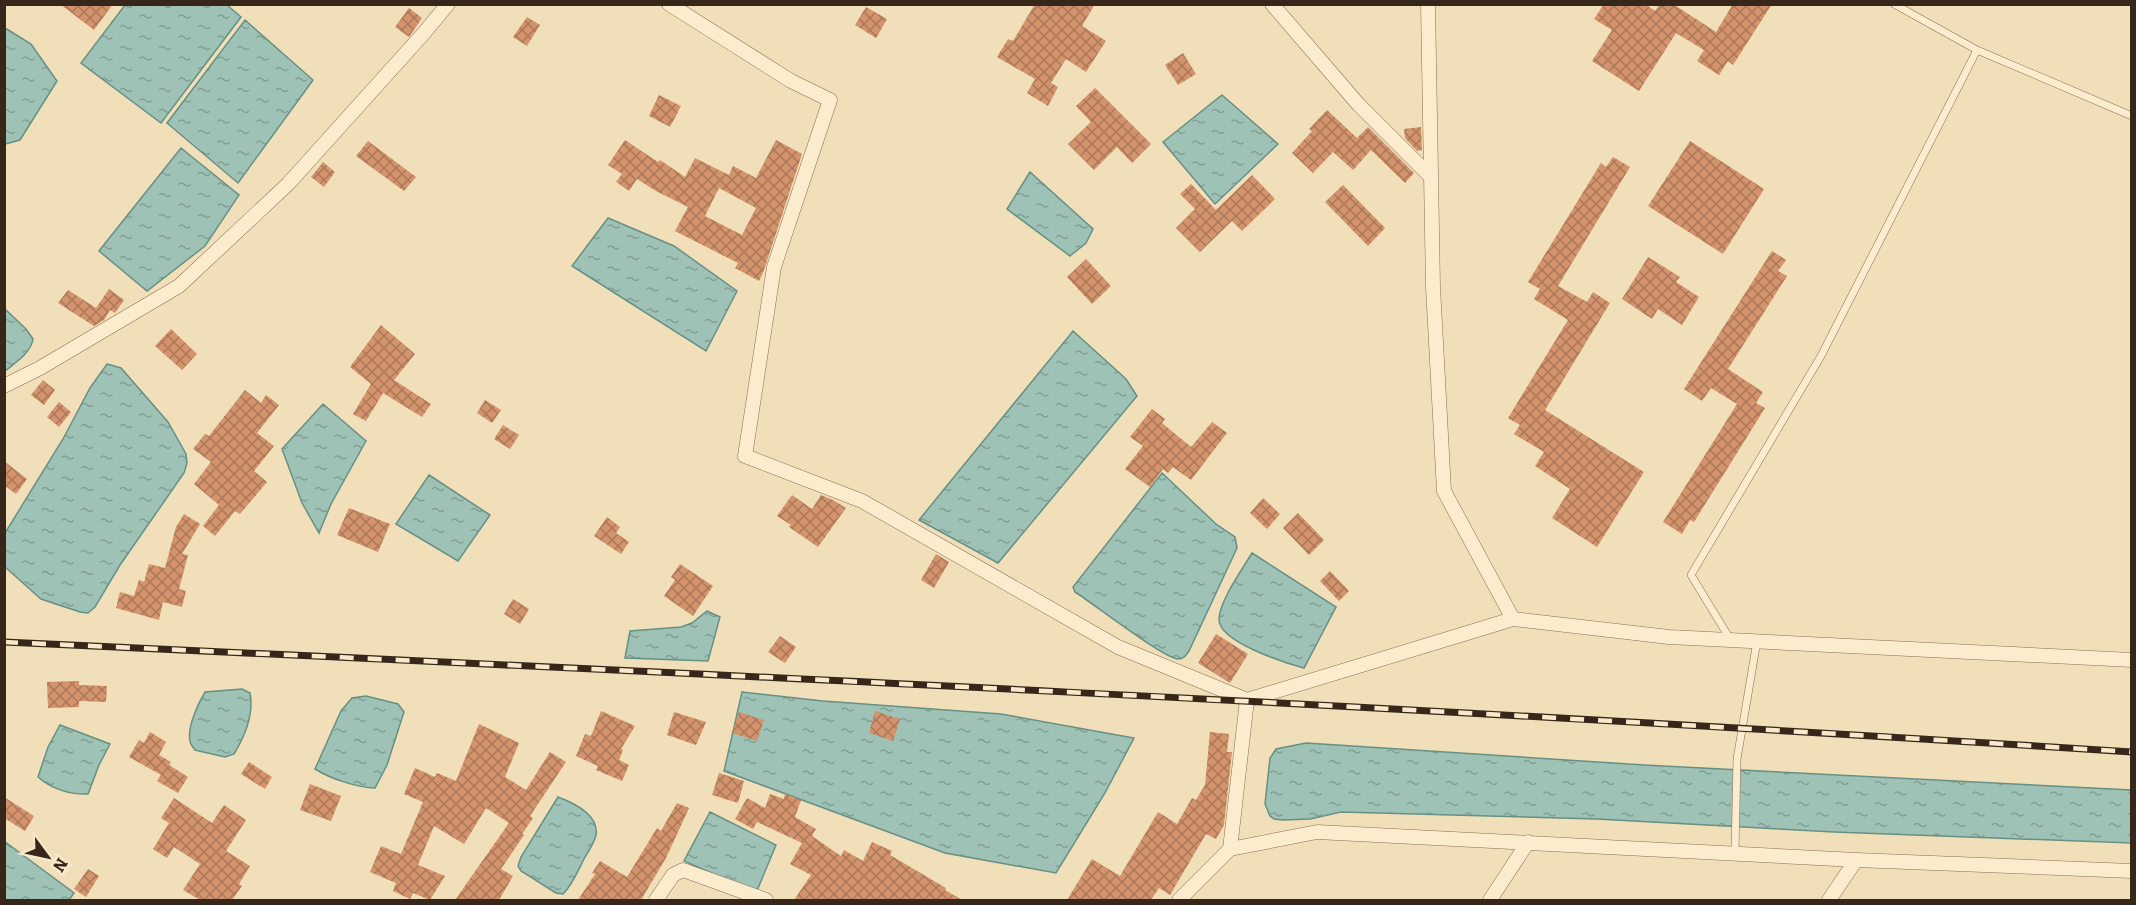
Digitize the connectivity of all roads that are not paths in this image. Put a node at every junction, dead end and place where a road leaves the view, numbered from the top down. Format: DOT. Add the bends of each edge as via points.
graph roads {
  1 [pos="448,4"];
  2 [pos="669,4"];
  3 [pos="1272,4"];
  4 [pos="1428,4"];
  5 [pos="1894,4"];
  6 [pos="1977,50"];
  7 [pos="2132,116"];
  8 [pos="1431,177"];
  9 [pos="4,386"];
  10 [pos="1513,619"];
  11 [pos="1731,641"];
  12 [pos="1758,641"];
  13 [pos="2132,660"];
  14 [pos="1247,700"];
  15 [pos="1528,842"];
  16 [pos="1735,847"];
  17 [pos="1230,849"];
  18 [pos="1856,860"];
  19 [pos="2132,871"];
  20 [pos="656,900"];
  21 [pos="766,900"];
  22 [pos="1179,900"];
  23 [pos="1490,900"];
  24 [pos="1829,900"];
  1 -- 9 [label="street" via="288,184 179,286"];
  2 -- 14 [label="street" via="791,81 830,100 774,267 745,456 862,501 1118,647"];
  3 -- 8 [label="street" via="1358,104"];
  4 -- 8 [label="street"];
  5 -- 6 [label="lane"];
  6 -- 7 [label="lane"];
  6 -- 11 [label="lane" via="1821,356 1691,575"];
  8 -- 10 [label="street" via="1444,491"];
  10 -- 11 [label="street"];
  10 -- 14 [label="street"];
  11 -- 12 [label="street"];
  12 -- 13 [label="street"];
  12 -- 16 [label="lane" via="1737,759"];
  14 -- 17 [label="street"];
  15 -- 16 [label="street"];
  15 -- 17 [label="street" via="1317,832"];
  15 -- 23 [label="street"];
  16 -- 18 [label="street"];
  17 -- 22 [label="street"];
  18 -- 19 [label="street"];
  18 -- 24 [label="street"];
  20 -- 21 [label="street" via="673,875 683,870"];
}
